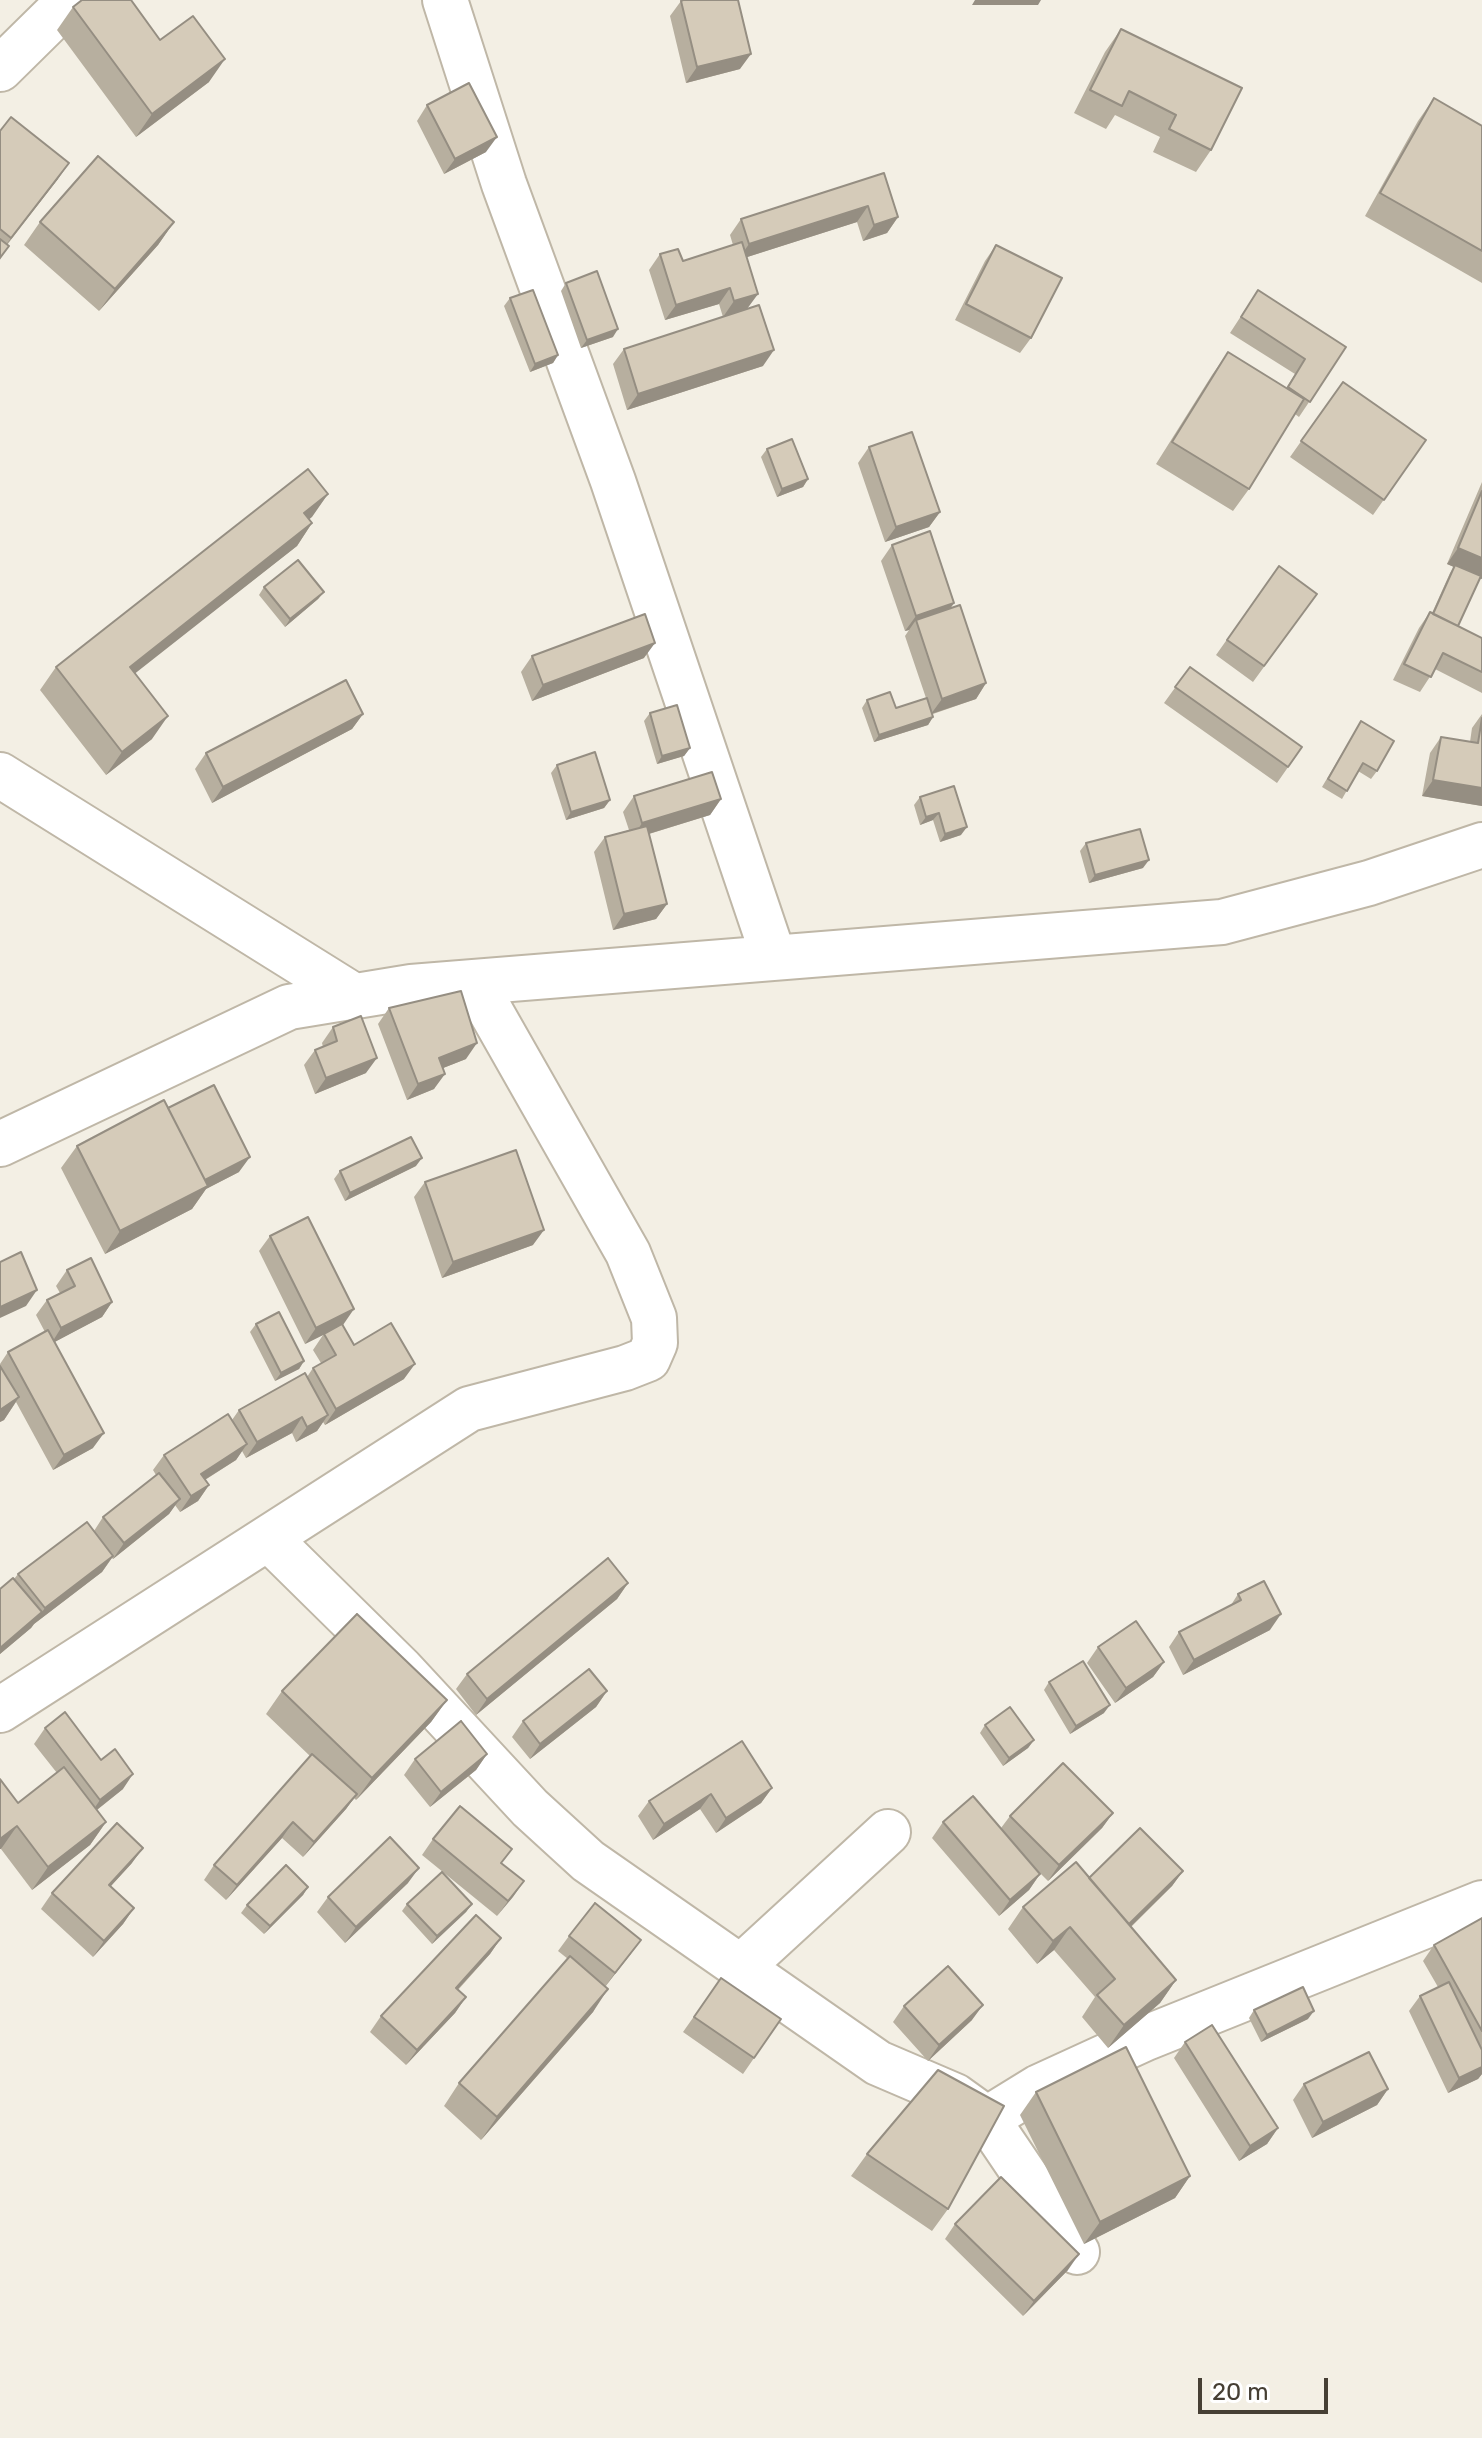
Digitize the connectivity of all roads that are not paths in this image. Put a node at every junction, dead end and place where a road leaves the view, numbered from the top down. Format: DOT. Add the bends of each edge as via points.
graph roads {
  1 [pos="70,0"];
  2 [pos="445,0"];
  3 [pos="0,69"];
  4 [pos="0,775"];
  5 [pos="1482,845"];
  6 [pos="774,958"];
  7 [pos="474,982"];
  8 [pos="354,996"];
  9 [pos="0,1144"];
  10 [pos="268,1538"];
  11 [pos="0,1710"];
  12 [pos="888,1832"];
  13 [pos="1482,1903"];
  14 [pos="741,1967"];
  15 [pos="987,2119"];
  16 [pos="1077,2252"];
  1 -- 3 [label="street"];
  2 -- 6 [label="street"];
  4 -- 8 [label="street"];
  5 -- 6 [label="street" via="1369,883 1222,922"];
  6 -- 7 [label="street"];
  7 -- 8 [label="street"];
  7 -- 10 [label="street" via="628,1253 654,1318 655,1343 648,1359 625,1368 469,1409"];
  8 -- 9 [label="street" via="289,1007"];
  10 -- 11 [label="street"];
  10 -- 14 [label="street" via="401,1669 541,1819 588,1861"];
  12 -- 14 [label="street"];
  13 -- 15 [label="street" via="1146,2038 1039,2087"];
  14 -- 15 [label="street" via="878,2063 955,2096"];
  15 -- 16 [label="street"];
}
